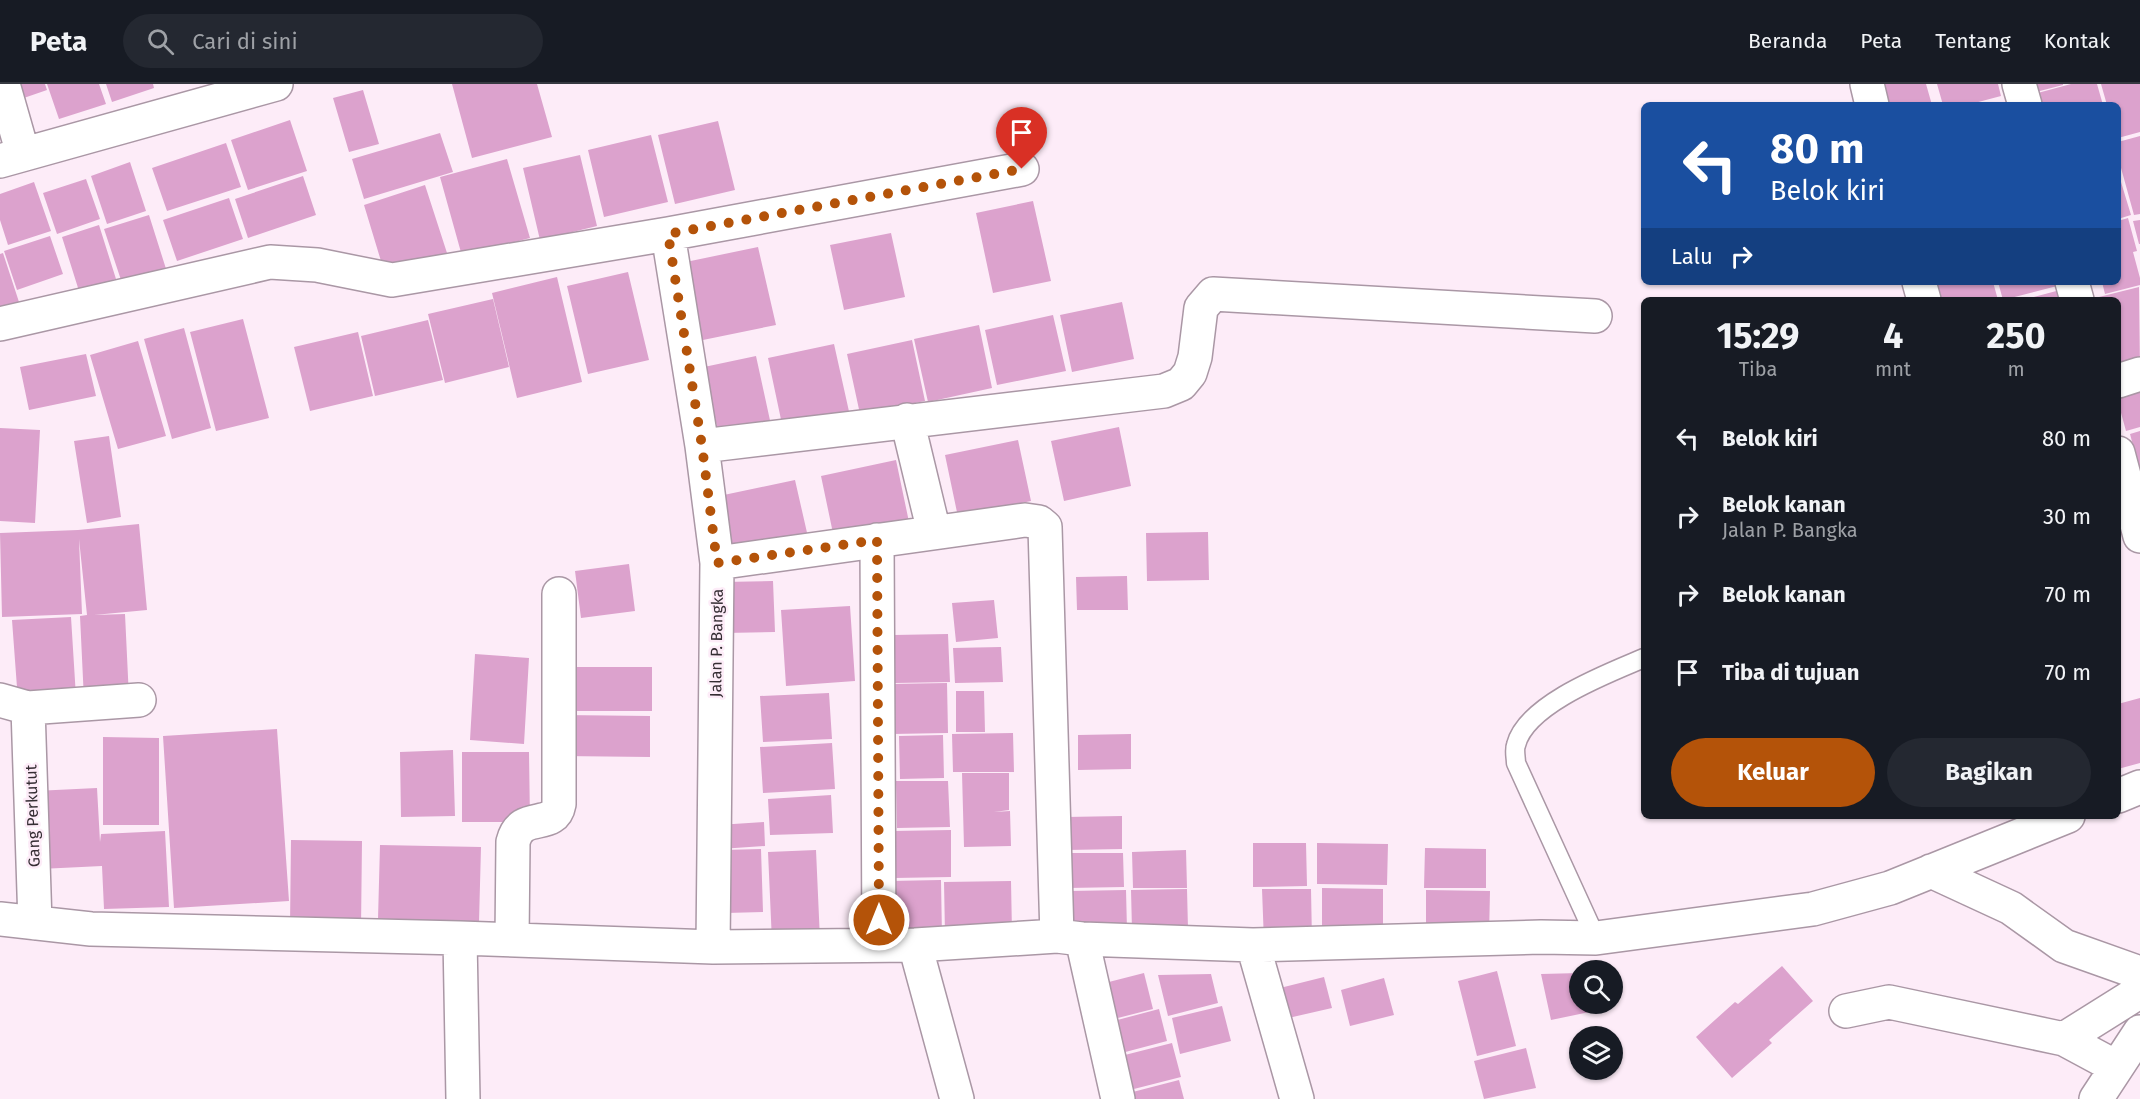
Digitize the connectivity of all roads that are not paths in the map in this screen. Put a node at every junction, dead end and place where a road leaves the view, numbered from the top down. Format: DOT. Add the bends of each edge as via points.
graph roads {
  1 [pos="3,84"];
  2 [pos="276,84"];
  3 [pos="1867,84"];
  4 [pos="2019,84"];
  5 [pos="1871,102"];
  6 [pos="2024,102"];
  7 [pos="12,158"];
  8 [pos="1022,169"];
  9 [pos="668,234"];
  10 [pos="1595,316"];
  11 [pos="0,324"];
  12 [pos="2140,374"];
  13 [pos="2121,380"];
  14 [pos="907,420"];
  15 [pos="702,446"];
  16 [pos="2121,464"];
  17 [pos="934,532"];
  18 [pos="2140,536"];
  19 [pos="877,540"];
  20 [pos="717,563"];
  21 [pos="559,594"];
  22 [pos="1641,659"];
  23 [pos="139,700"];
  24 [pos="14,704"];
  25 [pos="2140,787"];
  26 [pos="2121,795"];
  27 [pos="2061,819"];
  28 [pos="1931,871"];
  29 [pos="0,919"];
  30 [pos="35,923"];
  31 [pos="460,938"];
  32 [pos="1069,938"];
  33 [pos="1596,938"];
  34 [pos="512,940"];
  35 [pos="879,944"];
  36 [pos="915,945"];
  37 [pos="1253,945"];
  38 [pos="713,947"];
  39 [pos="2134,981"];
  40 [pos="1846,1011"];
  41 [pos="2140,1032"];
  42 [pos="2064,1039"];
  43 [pos="2116,1067"];
  44 [pos="464,1099"];
  45 [pos="957,1099"];
  46 [pos="1118,1099"];
  47 [pos="1297,1099"];
  48 [pos="2096,1099"];
  1 -- 7 [label="street"];
  2 -- 7 [label="street"];
  3 -- 5 [label="street"];
  4 -- 6 [label="street"];
  8 -- 9 [label="street"];
  9 -- 11 [label="street" via="392,280 317,264 270,262"];
  9 -- 15 [label="street, Jalan P. Bangka"];
  10 -- 14 [label="street" via="1213,294 1201,308 1191,373 1181,384 1164,391"];
  12 -- 13 [label="street"];
  14 -- 15 [label="street"];
  14 -- 17 [label="street"];
  15 -- 20 [label="street, Jalan P. Bangka"];
  16 -- 18 [label="street"];
  17 -- 19 [label="street"];
  17 -- 32 [label="street" via="1024,519 1045,527"];
  19 -- 20 [label="street"];
  19 -- 35 [label="street"];
  20 -- 38 [label="street, Jalan P. Bangka"];
  21 -- 34 [label="street" via="558,812 515,832"];
  22 -- 33 [label="lane" via="1582,685 1537,714 1515,745 1516,764"];
  23 -- 24 [label="street"];
  24 -- 30 [label="street, Gang Perkutut"];
  25 -- 26 [label="street"];
  27 -- 28 [label="street"];
  28 -- 33 [label="street" via="1890,888 1813,909"];
  28 -- 39 [label="street" via="2011,908 2064,946"];
  29 -- 30 [label="street"];
  30 -- 31 [label="street" via="91,929"];
  31 -- 34 [label="street"];
  31 -- 44 [label="street"];
  32 -- 36 [label="street"];
  32 -- 37 [label="street"];
  32 -- 46 [label="street"];
  33 -- 37 [label="street"];
  34 -- 38 [label="street"];
  35 -- 36 [label="street"];
  35 -- 38 [label="street"];
  36 -- 45 [label="street"];
  37 -- 47 [label="street"];
  39 -- 42 [label="street"];
  40 -- 42 [label="street" via="1889,1002"];
  41 -- 43 [label="street"];
  42 -- 43 [label="street"];
  43 -- 48 [label="street"];
}
